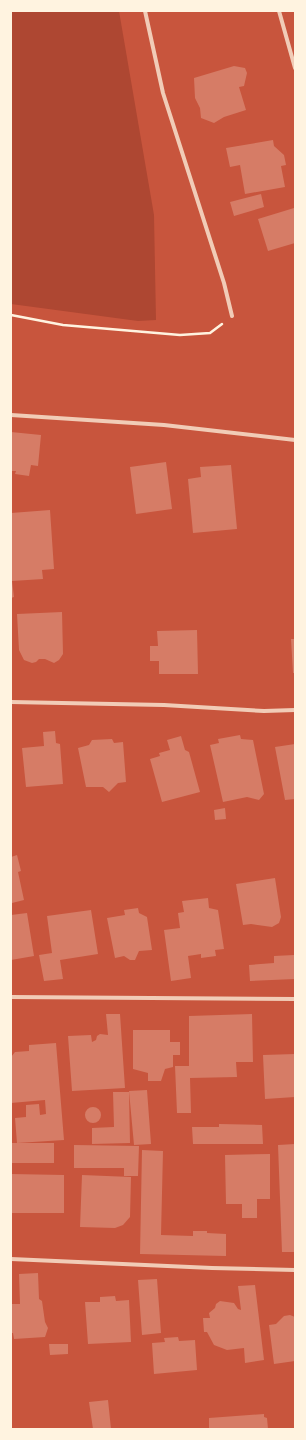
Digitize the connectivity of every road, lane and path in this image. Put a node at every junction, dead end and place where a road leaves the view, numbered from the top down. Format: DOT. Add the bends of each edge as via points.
graph roads {
  1 [pos="145,11"];
  2 [pos="279,11"];
  3 [pos="295,68"];
  4 [pos="11,315"];
  5 [pos="232,316"];
  6 [pos="11,415"];
  7 [pos="295,440"];
  8 [pos="11,702"];
  9 [pos="295,710"];
  10 [pos="11,997"];
  11 [pos="295,999"];
  12 [pos="11,1259"];
  13 [pos="295,1270"];
  1 -- 5 [label="street" via="163,93 224,283"];
  2 -- 3 [label="street"];
  4 -- 5 [label="path" via="62,325 180,335 210,333"];
  6 -- 7 [label="street" via="164,425"];
  8 -- 9 [label="street"];
  10 -- 11 [label="street"];
  12 -- 13 [label="street"];
}
